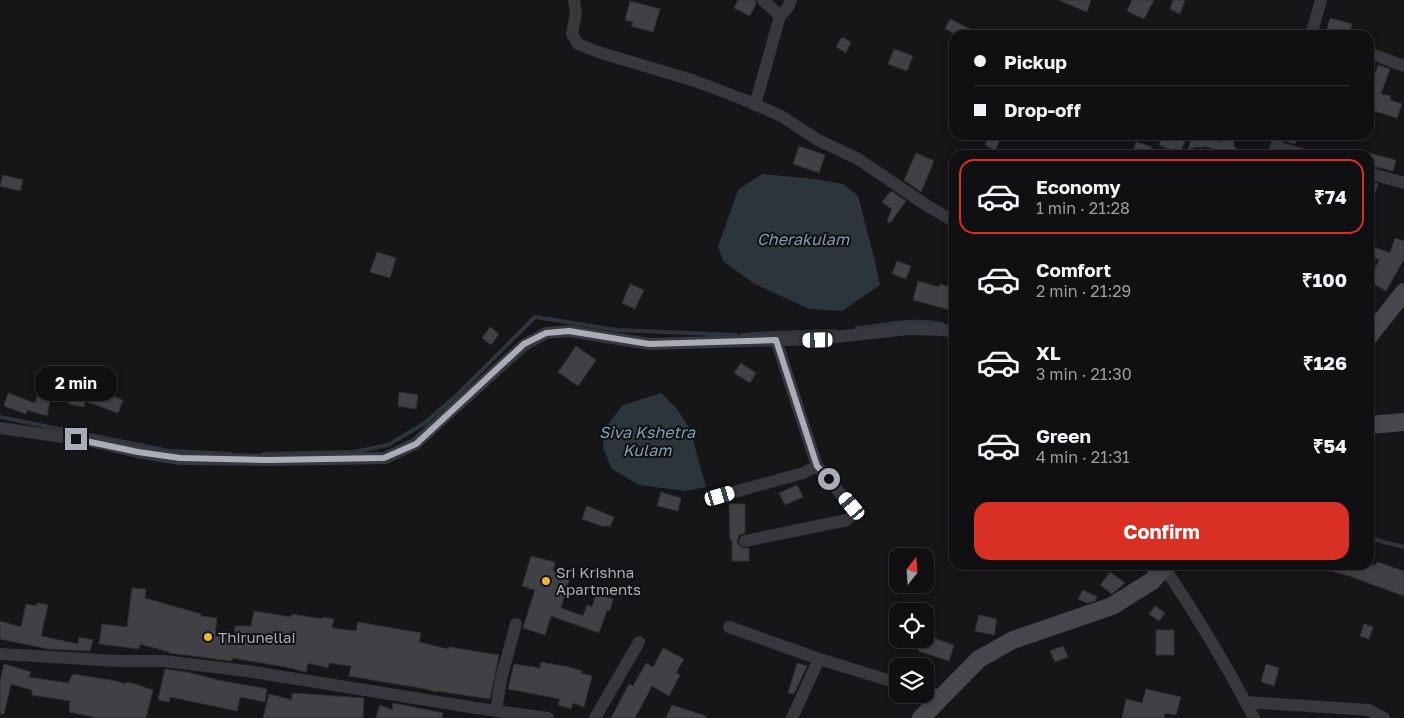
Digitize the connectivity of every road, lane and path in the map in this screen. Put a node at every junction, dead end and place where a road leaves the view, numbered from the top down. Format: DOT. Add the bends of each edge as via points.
graph roads {
  1 [pos="574,0"];
  2 [pos="763,0"];
  3 [pos="790,0"];
  4 [pos="1321,0"];
  5 [pos="780,16"];
  6 [pos="1316,30"];
  7 [pos="1374,55"];
  8 [pos="1404,66"];
  9 [pos="755,105"];
  10 [pos="1276,146"];
  11 [pos="1289,150"];
  12 [pos="1374,174"];
  13 [pos="1404,183"];
  14 [pos="949,218"];
  15 [pos="1404,292"];
  16 [pos="1374,330"];
  17 [pos="949,331"];
  18 [pos="776,340"];
  19 [pos="1404,422"];
  20 [pos="1374,425"];
  21 [pos="0,428"];
  22 [pos="817,466"];
  23 [pos="720,496"];
  24 [pos="745,541"];
  25 [pos="1162,570"];
  26 [pos="1168,570"];
  27 [pos="516,624"];
  28 [pos="730,628"];
  29 [pos="639,642"];
  30 [pos="0,654"];
  31 [pos="819,659"];
  32 [pos="889,680"];
  33 [pos="934,693"];
  34 [pos="1246,702"];
  35 [pos="928,703"];
  36 [pos="496,711"];
  37 [pos="548,718"];
  38 [pos="595,718"];
  39 [pos="792,718"];
  40 [pos="921,718"];
  41 [pos="1254,718"];
  42 [pos="1384,718"];
  1 -- 9 [label="street" via="576,12 572,34 578,44 692,80"];
  2 -- 5 [label="street"];
  3 -- 5 [label="street"];
  4 -- 6 [label="street"];
  5 -- 9 [label="street"];
  7 -- 8 [label="street"];
  9 -- 14 [label="street" via="858,159"];
  10 -- 11 [label="street"];
  12 -- 13 [label="street"];
  15 -- 16 [label="main road"];
  17 -- 18 [label="street" via="908,329 818,340"];
  18 -- 21 [label="street" via="649,344 569,331 546,333 524,344 416,444 384,458 180,458"];
  18 -- 22 [label="street"];
  19 -- 20 [label="main road"];
  22 -- 23 [label="street"];
  22 -- 24 [label="street" via="852,506 853,515 847,520"];
  25 -- 33 [label="main road" via="1152,581 1112,606 1013,640 979,659"];
  26 -- 34 [label="street" via="1224,660"];
  27 -- 36 [label="street"];
  28 -- 31 [label="street"];
  29 -- 38 [label="street"];
  30 -- 36 [label="street" via="173,662 247,670"];
  31 -- 32 [label="street"];
  31 -- 39 [label="street"];
  34 -- 41 [label="street"];
  34 -- 42 [label="street" via="1369,710"];
  35 -- 40 [label="main road"];
  36 -- 37 [label="street"];
}
